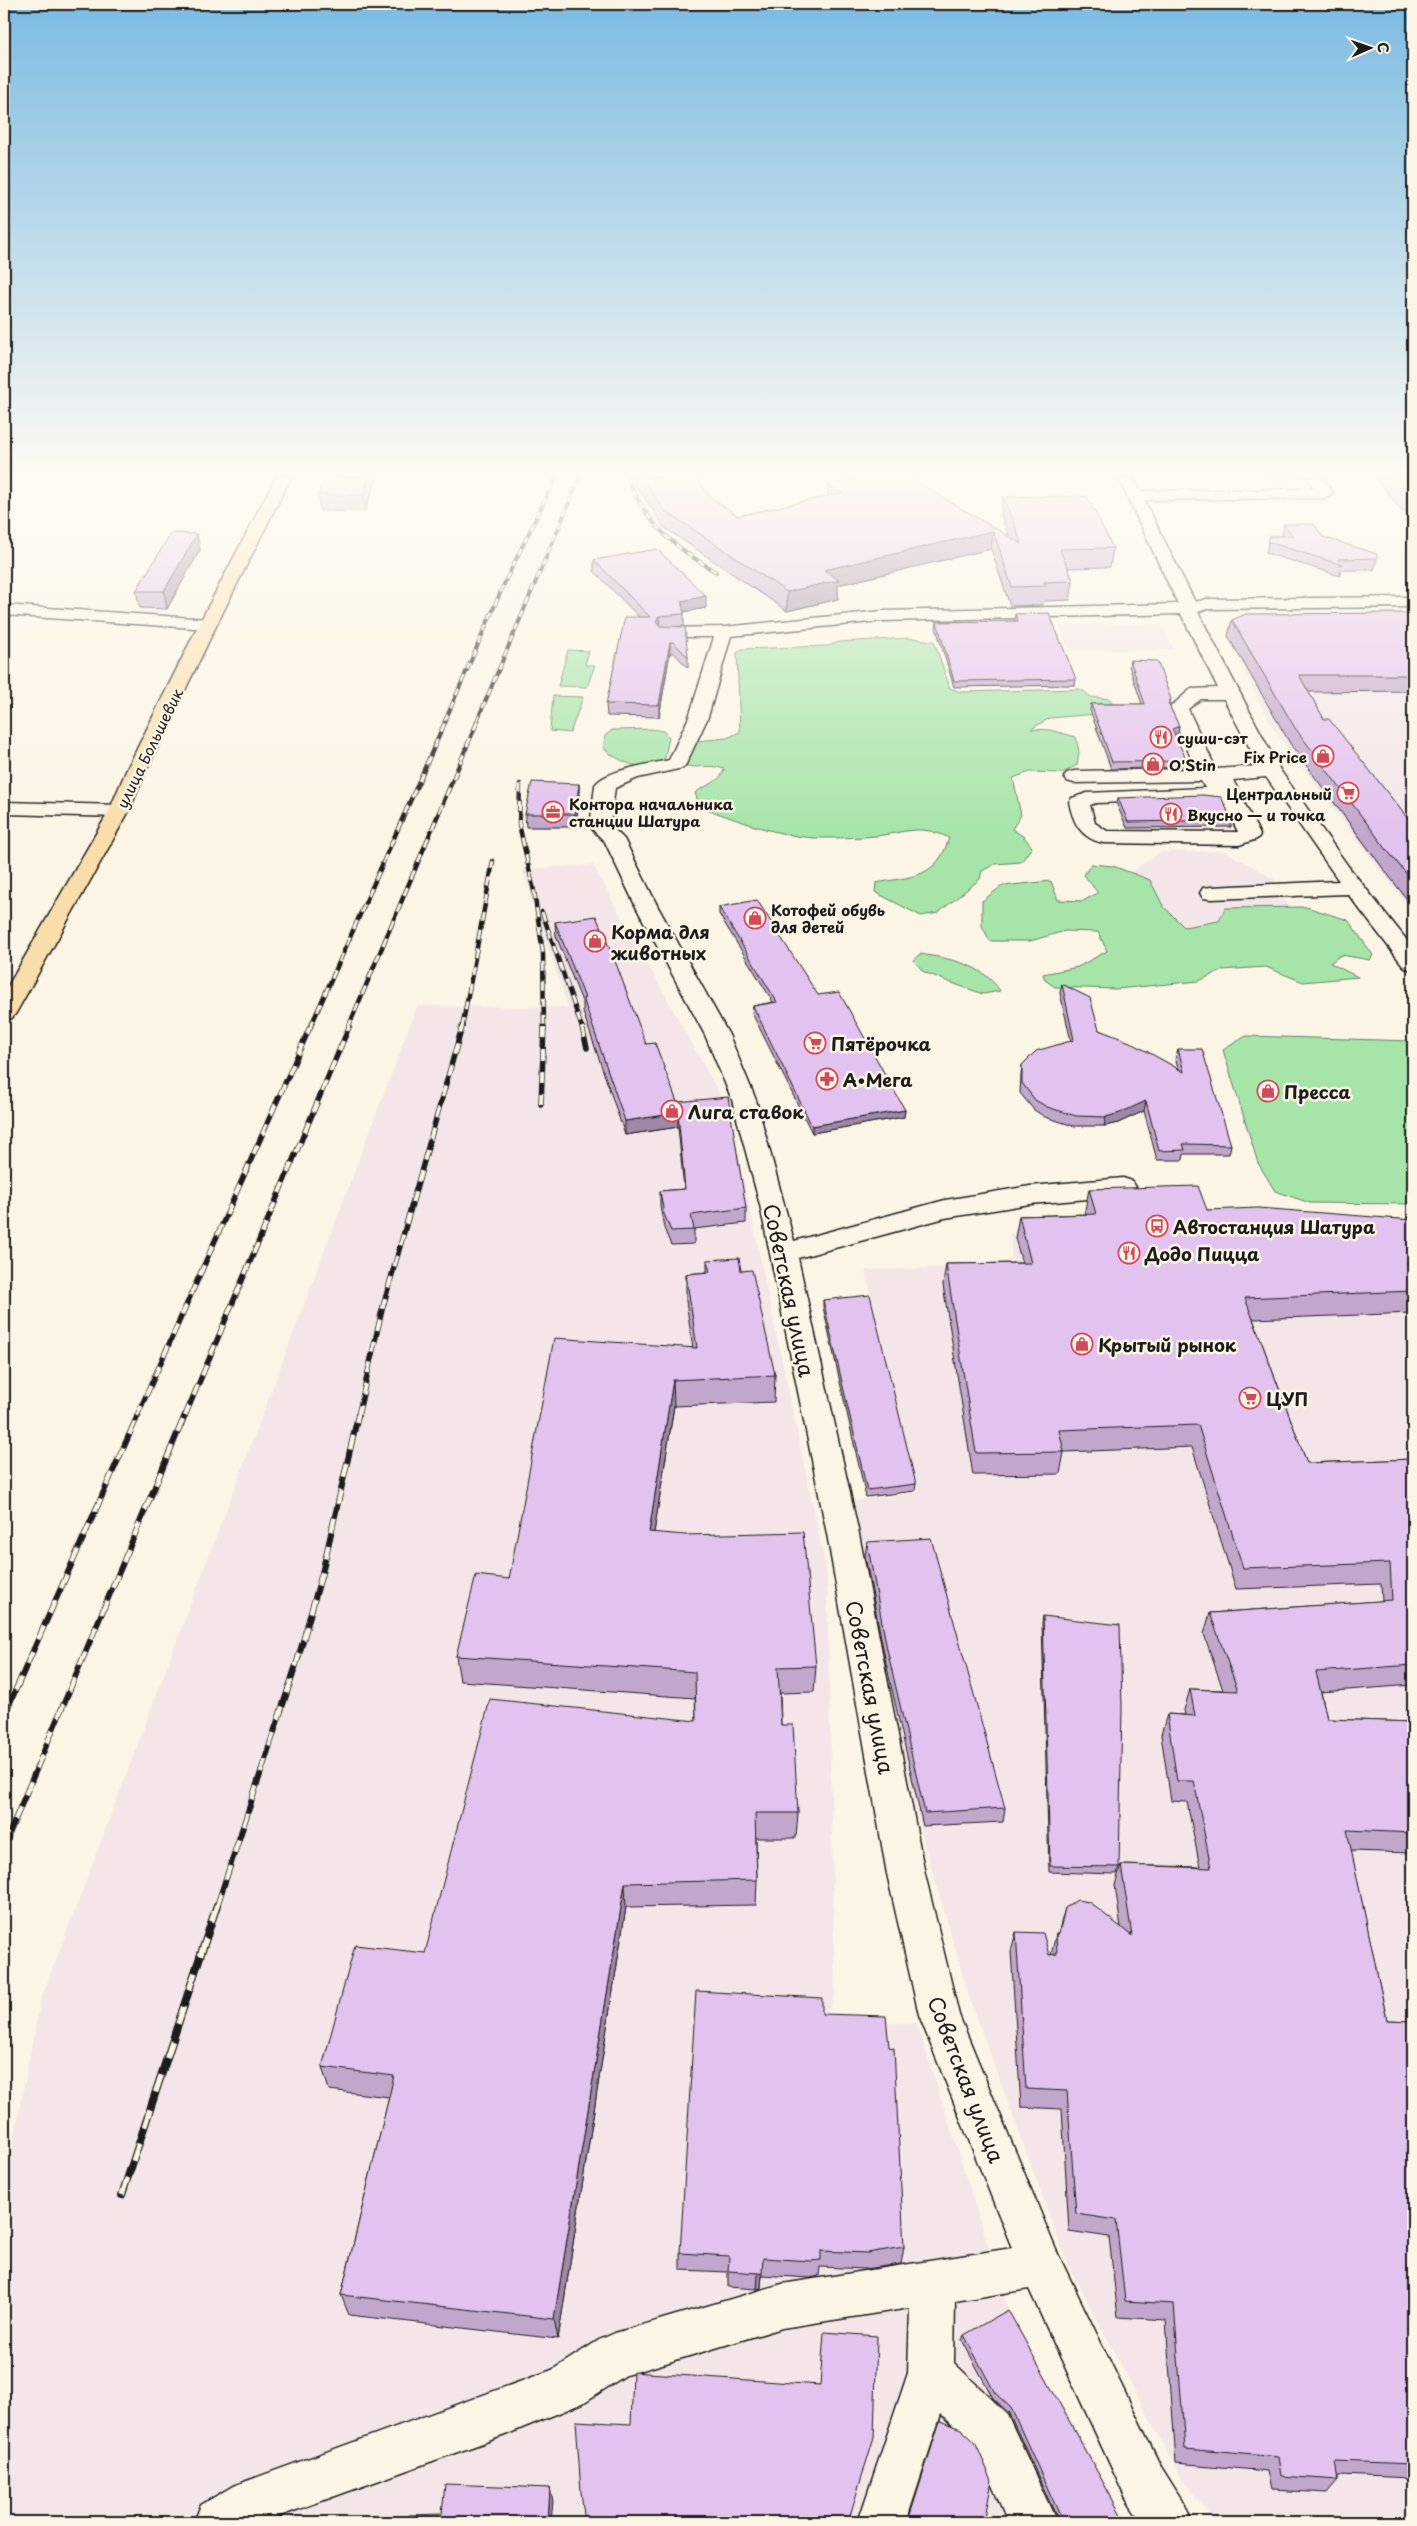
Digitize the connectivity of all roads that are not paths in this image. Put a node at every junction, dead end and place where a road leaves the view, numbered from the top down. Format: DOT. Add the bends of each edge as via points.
graph roads {
  1 [pos="223,595"];
  2 [pos="1183,595"];
  3 [pos="1413,602"];
  4 [pos="1188,609"];
  5 [pos="4,610"];
  6 [pos="1413,614"];
  7 [pos="208,624"];
  8 [pos="667,632"];
  9 [pos="724,632"];
  10 [pos="1230,694"];
  11 [pos="1271,771"];
  12 [pos="1216,775"];
  13 [pos="1074,777"];
  14 [pos="4,808"];
  15 [pos="119,811"];
  16 [pos="1355,888"];
  17 [pos="1210,893"];
  18 [pos="1413,964"];
  19 [pos="4,1013"];
  20 [pos="1123,1187"];
  21 [pos="783,1253"];
  22 [pos="1041,2265"];
  23 [pos="932,2282"];
  24 [pos="931,2373"];
  25 [pos="238,2516"];
  26 [pos="1030,2516"];
  27 [pos="882,2522"];
  28 [pos="1168,2522"];
  1 -- 7 [label="main road, улица Большевик"];
  2 -- 4 [label="street"];
  3 -- 4 [label="street" via="1207,604"];
  4 -- 6 [label="street" via="1213,616"];
  4 -- 9 [label="street" via="882,616"];
  4 -- 10 [label="street"];
  5 -- 7 [label="street"];
  7 -- 15 [label="main road, улица Большевик"];
  8 -- 9 [label="street"];
  9 -- 21 [label="street, Советская улица" via="701,708 676,764 632,774 605,785 600,827 614,839 717,1035 744,1100"];
  10 -- 11 [label="street"];
  10 -- 12 [label="street" via="1197,694 1178,708"];
  11 -- 12 [label="street"];
  11 -- 16 [label="street"];
  12 -- 12 [label="street" via="1217,794 1094,797 1079,802 1082,816 1089,831 1103,837 1239,840 1250,835"];
  12 -- 13 [label="street"];
  14 -- 15 [label="street"];
  15 -- 19 [label="main road, улица Большевик"];
  16 -- 17 [label="street"];
  16 -- 18 [label="street"];
  20 -- 21 [label="street" via="1030,1194 945,1209"];
  21 -- 22 [label="street, Советская улица" via="842,1534 906,1874 939,2015"];
  22 -- 23 [label="street"];
  22 -- 28 [label="street, Советская улица" via="1143,2482"];
  23 -- 24 [label="street"];
  23 -- 25 [label="street" via="782,2306 615,2356 567,2387"];
  24 -- 26 [label="street" via="991,2430"];
  24 -- 27 [label="street"];
}
